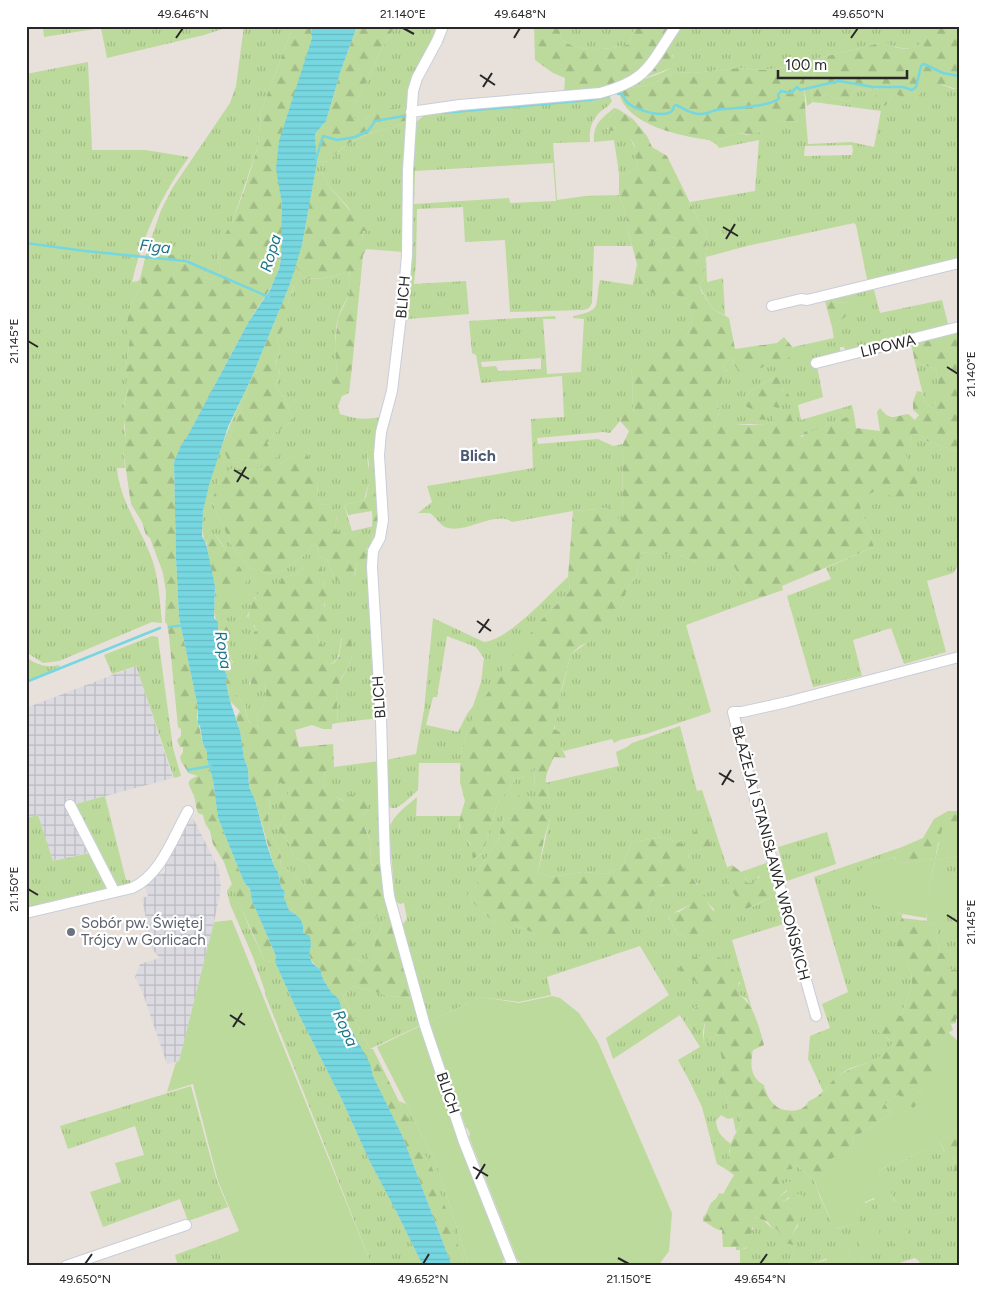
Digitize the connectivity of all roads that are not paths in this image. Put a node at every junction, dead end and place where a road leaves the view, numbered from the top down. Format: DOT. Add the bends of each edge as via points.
graph roads {
  1 [pos="443,26"];
  2 [pos="676,26"];
  3 [pos="411,112"];
  4 [pos="959,264"];
  5 [pos="772,306"];
  6 [pos="959,327"];
  7 [pos="816,363"];
  8 [pos="959,657"];
  9 [pos="70,805"];
  10 [pos="188,811"];
  11 [pos="114,891"];
  12 [pos="26,913"];
  13 [pos="816,1016"];
  14 [pos="186,1225"];
  15 [pos="66,1266"];
  16 [pos="513,1266"];
  1 -- 3 [label="street, BLICH" via="412,91"];
  2 -- 3 [label="street" via="642,75 612,90"];
  3 -- 16 [label="street, BLICH" via="404,291 392,391 379,447 383,520 380,538 373,551 385,860 389,896 424,1026 464,1142"];
  4 -- 5 [label="street"];
  6 -- 7 [label="street, LIPOWA"];
  8 -- 13 [label="street, BŁAŻEJA I STANISŁAWA WROŃSKICH" via="787,702 733,712"];
  9 -- 11 [label="street"];
  10 -- 11 [label="street" via="150,876 132,888"];
  11 -- 12 [label="street"];
  14 -- 15 [label="street"];
}
